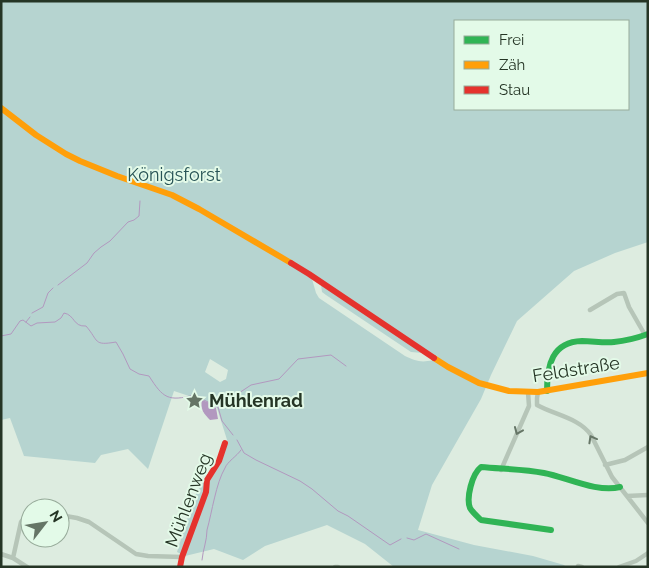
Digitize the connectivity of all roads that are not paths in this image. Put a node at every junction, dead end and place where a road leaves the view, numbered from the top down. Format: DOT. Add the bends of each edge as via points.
graph roads {
  1 [pos="1,108"];
  2 [pos="590,310"];
  3 [pos="646,334"];
  4 [pos="648,373"];
  5 [pos="547,391"];
  6 [pos="528,392"];
  7 [pos="538,392"];
  8 [pos="529,406"];
  9 [pos="538,406"];
  10 [pos="225,443"];
  11 [pos="648,447"];
  12 [pos="605,465"];
  13 [pos="501,470"];
  14 [pos="620,487"];
  15 [pos="648,495"];
  16 [pos="627,496"];
  17 [pos="70,517"];
  18 [pos="648,523"];
  19 [pos="20,526"];
  20 [pos="550,530"];
  21 [pos="648,553"];
  22 [pos="1,554"];
  23 [pos="182,557"];
  24 [pos="13,558"];
  25 [pos="578,566"];
  26 [pos="27,567"];
  27 [pos="180,567"];
  28 [pos="582,567"];
  29 [pos="620,567"];
  1 -- 6 [label="main road, Feldstraße" via="66,154 172,195 199,209 309,274 457,373 479,383"];
  2 -- 3 [label="street" via="624,293"];
  3 -- 5 [label="main road" via="614,342 575,342 564,346 549,363"];
  4 -- 5 [label="main road, Feldstraße"];
  5 -- 7 [label="main road, Feldstraße"];
  6 -- 7 [label="main road, Feldstraße"];
  6 -- 8 [label="street"];
  7 -- 9 [label="street"];
  8 -- 9 [label="street"];
  8 -- 13 [label="street, one-way"];
  12 -- 9 [label="street, one-way" via="584,427"];
  10 -- 23 [label="main road, Mühlenweg" via="207,480"];
  11 -- 12 [label="street" via="625,460"];
  12 -- 14 [label="street"];
  13 -- 14 [label="main road" via="544,473 612,489"];
  13 -- 20 [label="main road" via="481,467 477,470 468,497 473,513 481,520"];
  14 -- 16 [label="street"];
  15 -- 16 [label="street"];
  16 -- 18 [label="street"];
  17 -- 23 [label="street" via="89,522 136,554"];
  19 -- 24 [label="street"];
  21 -- 29 [label="street"];
  22 -- 24 [label="street"];
  23 -- 27 [label="main road, Mühlenweg"];
  24 -- 26 [label="street"];
  25 -- 28 [label="street"];
}
